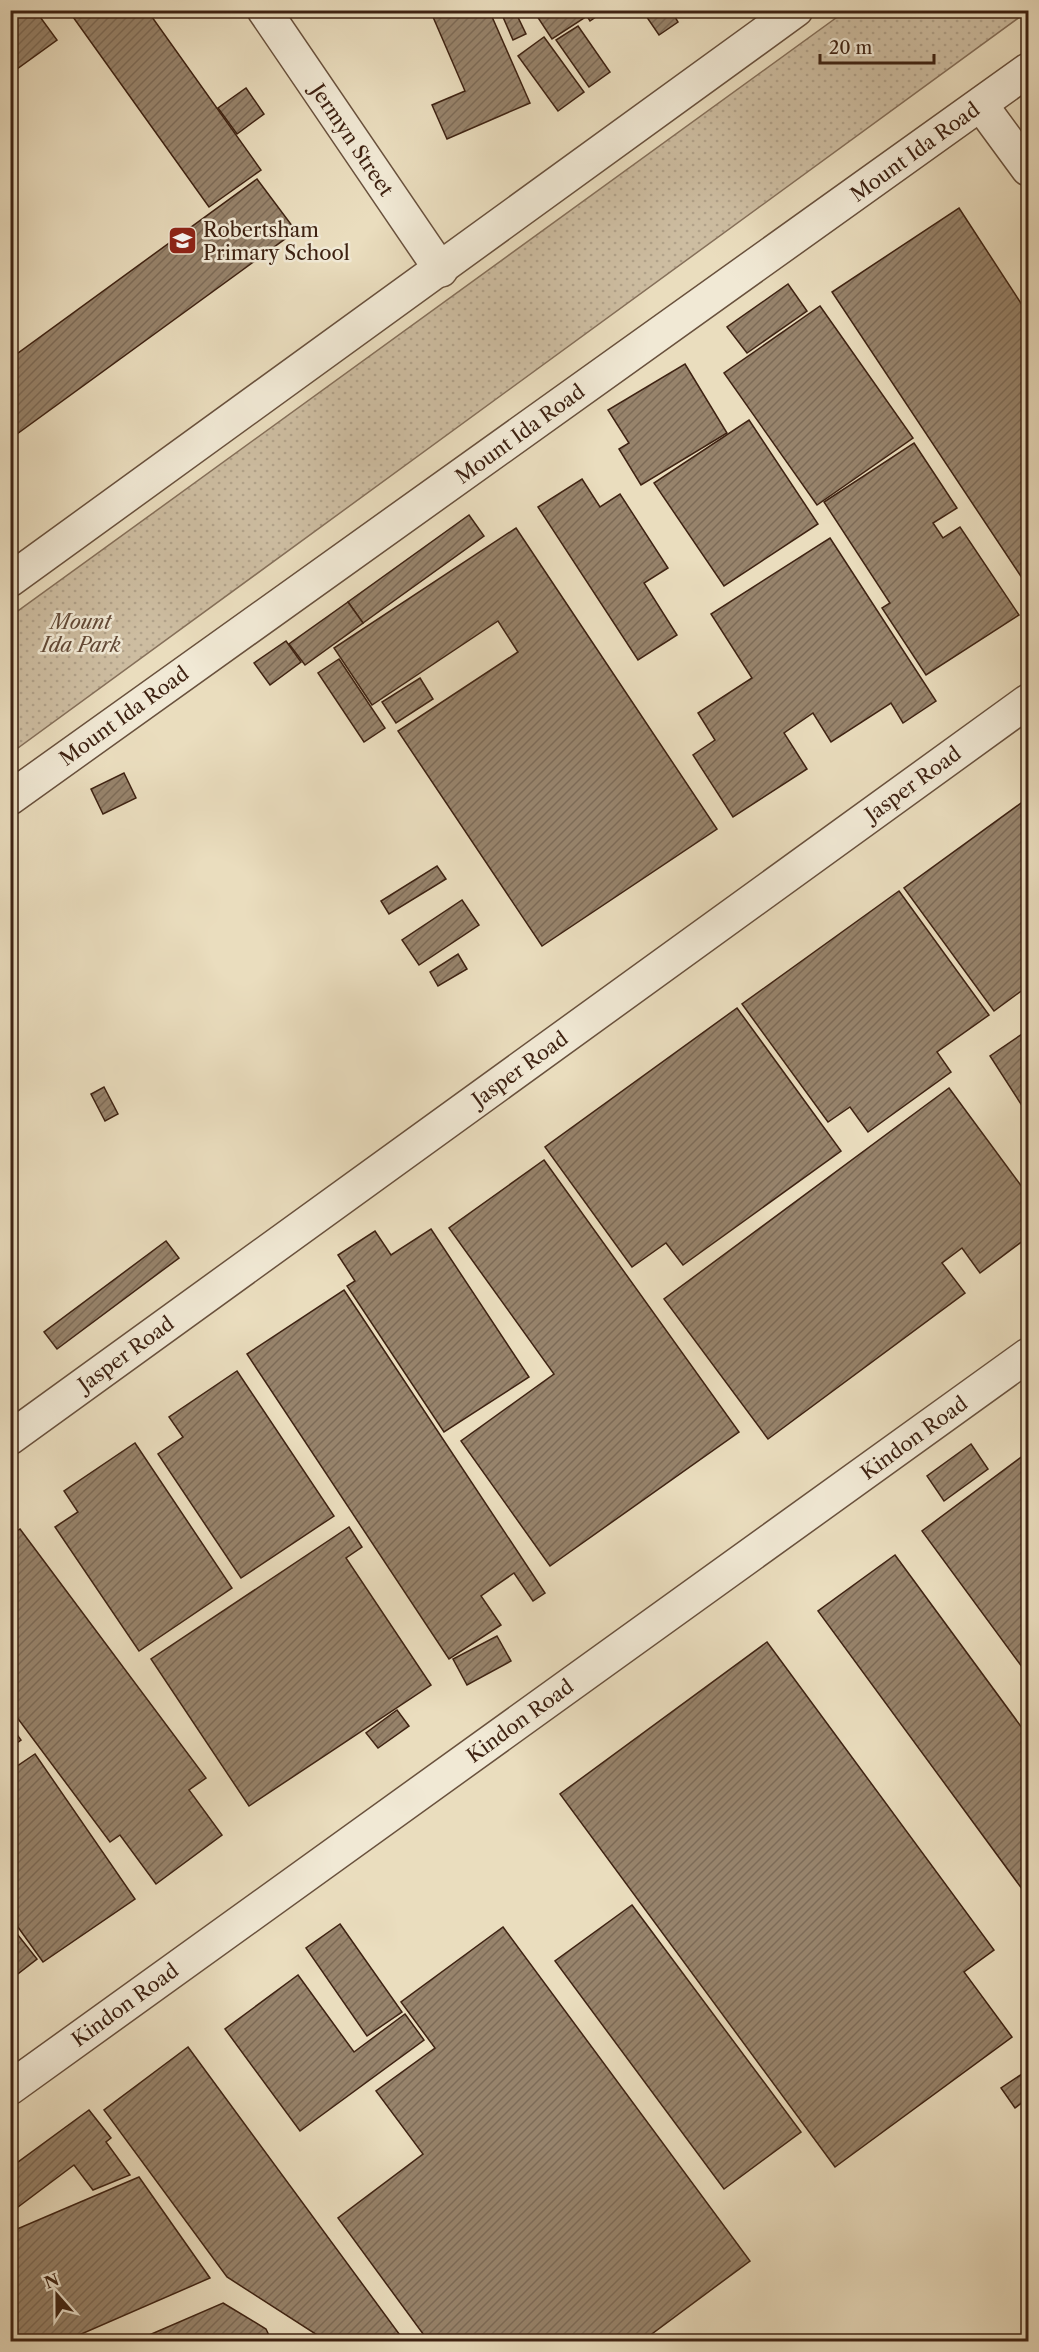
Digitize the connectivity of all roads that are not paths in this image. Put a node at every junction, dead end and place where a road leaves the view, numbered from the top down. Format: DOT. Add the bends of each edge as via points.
graph roads {
  1 [pos="264,10"];
  2 [pos="796,10"];
  3 [pos="1029,70"];
  4 [pos="981,105"];
  5 [pos="1029,169"];
  6 [pos="441,270"];
  7 [pos="10,580"];
  8 [pos="1029,701"];
  9 [pos="10,798"];
  10 [pos="1029,1355"];
  11 [pos="10,1438"];
  12 [pos="10,2088"];
  1 -- 6 [label="street, Jermyn Street"];
  2 -- 6 [label="street"];
  3 -- 4 [label="street, Mount Ida Road"];
  4 -- 5 [label="street"];
  4 -- 9 [label="street, Mount Ida Road"];
  6 -- 7 [label="street"];
  8 -- 11 [label="street, Jasper Road"];
  10 -- 12 [label="street, Kindon Road"];
}
